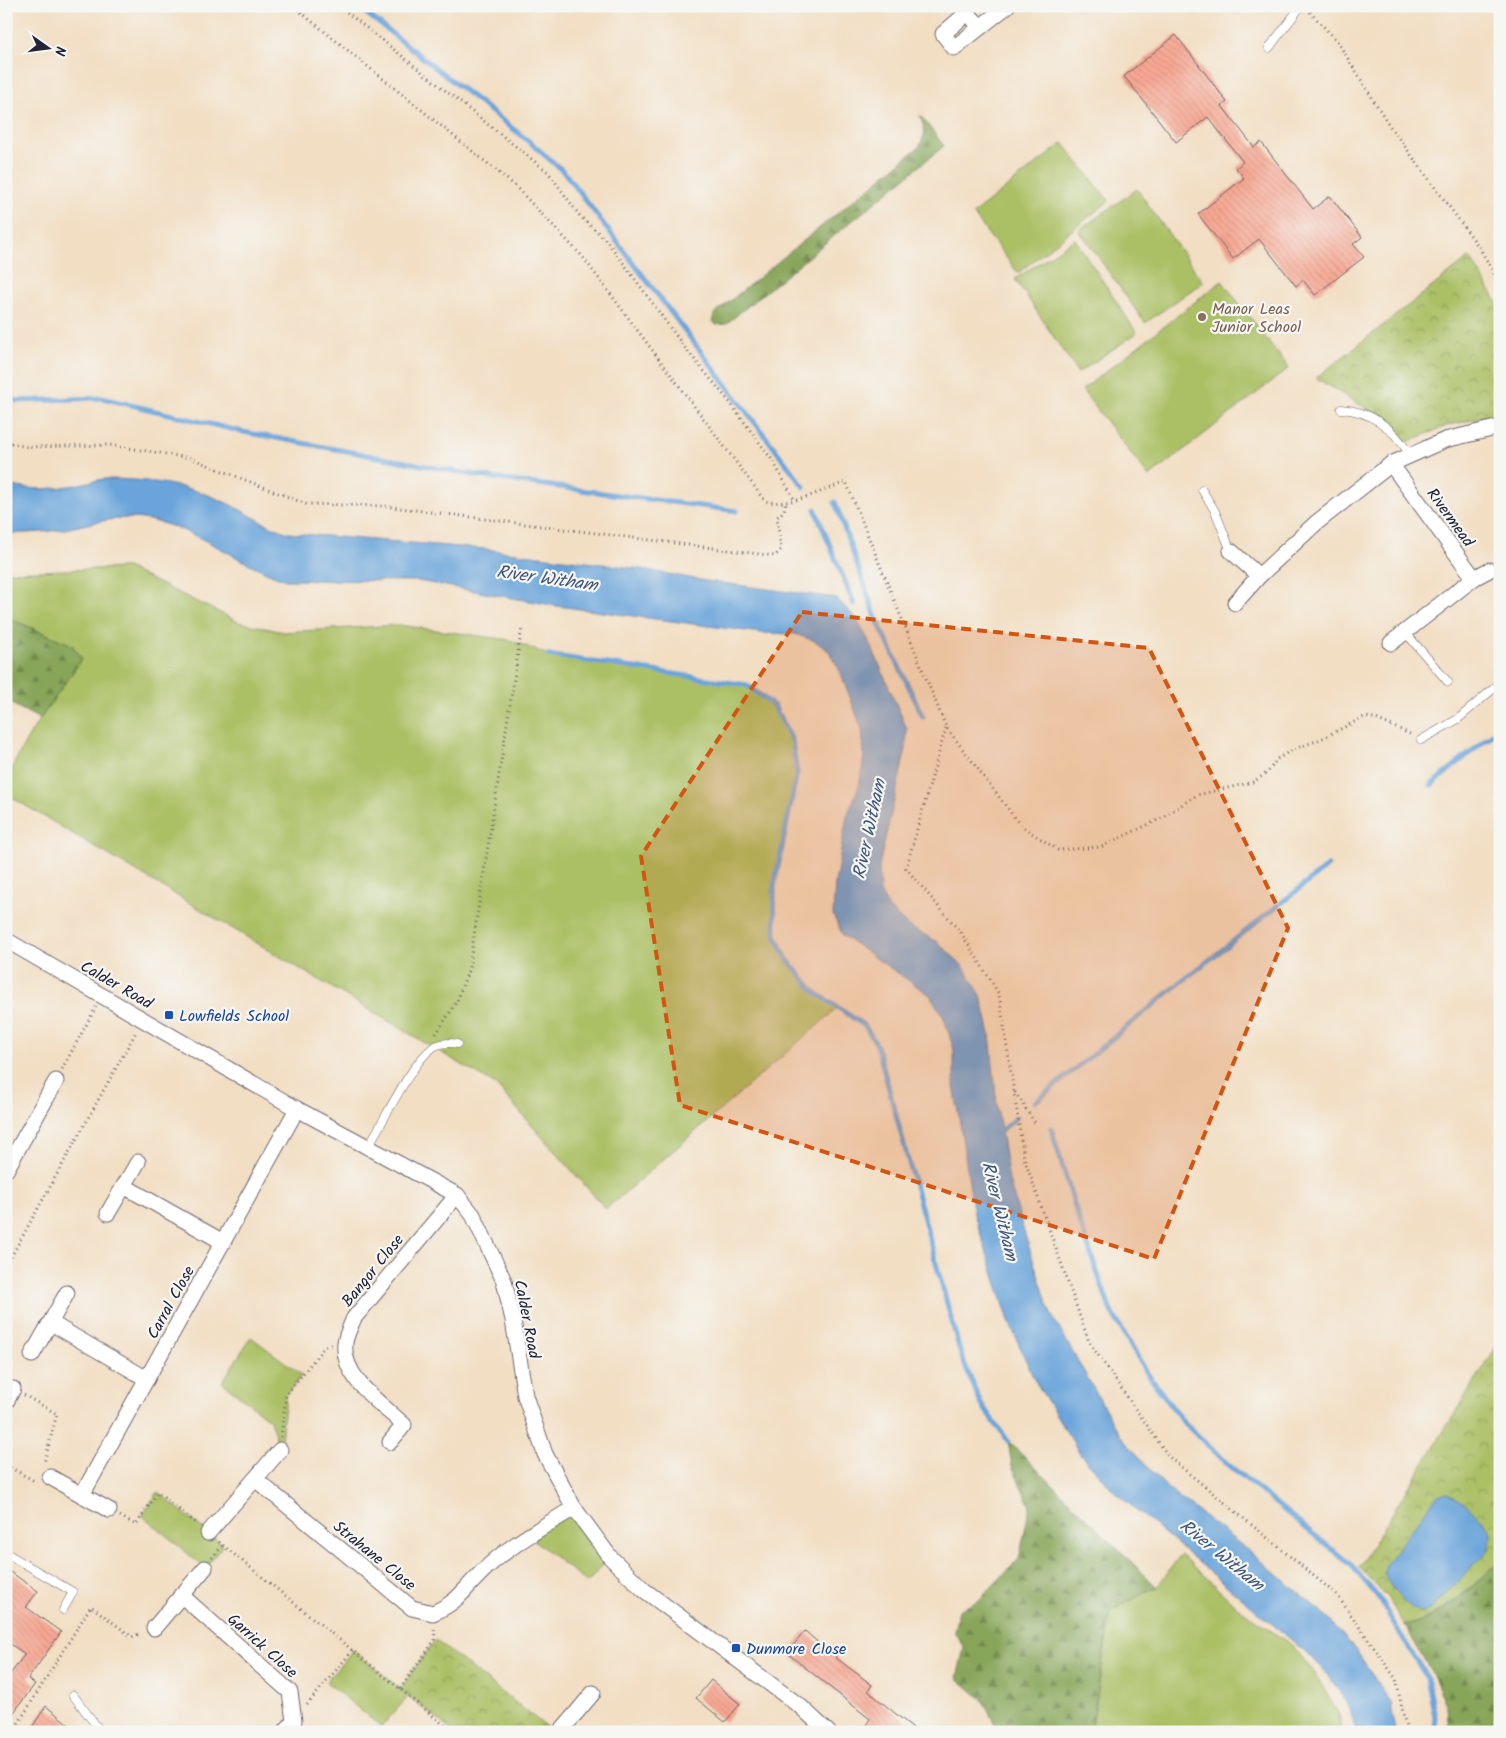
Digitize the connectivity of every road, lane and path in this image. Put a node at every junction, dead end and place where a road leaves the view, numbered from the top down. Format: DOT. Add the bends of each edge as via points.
graph roads {
  1 [pos="293,6"];
  2 [pos="339,6"];
  3 [pos="1007,6"];
  4 [pos="1304,8"];
  5 [pos="981,26"];
  6 [pos="1269,48"];
  7 [pos="1500,284"];
  8 [pos="1341,409"];
  9 [pos="1500,427"];
  10 [pos="6,442"];
  11 [pos="1410,455"];
  12 [pos="1391,464"];
  13 [pos="1202,490"];
  14 [pos="794,499"];
  15 [pos="786,502"];
  16 [pos="1231,551"];
  17 [pos="1489,570"];
  18 [pos="1258,576"];
  19 [pos="1474,578"];
  20 [pos="1235,603"];
  21 [pos="522,626"];
  22 [pos="1405,632"];
  23 [pos="1391,643"];
  24 [pos="1448,682"];
  25 [pos="1500,684"];
  26 [pos="946,727"];
  27 [pos="1421,740"];
  28 [pos="6,940"];
  29 [pos="102,996"];
  30 [pos="143,1019"];
  31 [pos="458,1044"];
  32 [pos="422,1058"];
  33 [pos="56,1081"];
  34 [pos="1014,1090"];
  35 [pos="297,1109"];
  36 [pos="1035,1123"];
  37 [pos="370,1148"];
  38 [pos="138,1162"];
  39 [pos="6,1170"];
  40 [pos="124,1186"];
  41 [pos="457,1195"];
  42 [pos="108,1213"];
  43 [pos="223,1242"];
  44 [pos="6,1266"];
  45 [pos="67,1293"];
  46 [pos="51,1323"];
  47 [pos="345,1342"];
  48 [pos="32,1356"];
  49 [pos="147,1379"];
  50 [pos="10,1396"];
  51 [pos="390,1442"];
  52 [pos="280,1450"];
  53 [pos="6,1465"];
  54 [pos="43,1475"];
  55 [pos="255,1479"];
  56 [pos="82,1495"];
  57 [pos="574,1508"];
  58 [pos="109,1510"];
  59 [pos="208,1533"];
  60 [pos="6,1553"];
  61 [pos="205,1568"];
  62 [pos="181,1595"];
  63 [pos="62,1610"];
  64 [pos="432,1613"];
  65 [pos="154,1628"];
  66 [pos="353,1650"];
  67 [pos="400,1689"];
  68 [pos="593,1693"];
  69 [pos="73,1695"];
  70 [pos="289,1726"];
  71 [pos="13,1732"];
  72 [pos="101,1732"];
  73 [pos="453,1732"];
  74 [pos="560,1732"];
  75 [pos="828,1732"];
  76 [pos="1407,1732"];
  1 -- 15 [label="path" via="513,184 582,256 765,501 775,504"];
  2 -- 14 [label="path" via="548,172 580,216 620,257 685,348 728,400 773,461"];
  3 -- 5 [label="street"];
  4 -- 6 [label="lane"];
  4 -- 7 [label="path" via="1337,41 1389,125 1480,247"];
  8 -- 11 [label="lane" via="1356,410 1386,425 1399,437"];
  9 -- 11 [label="street" via="1445,440"];
  10 -- 15 [label="path" via="27,447 110,446 190,458 306,504 384,506 775,556 781,550 777,517 784,511"];
  11 -- 12 [label="street"];
  12 -- 18 [label="street" via="1316,523"];
  12 -- 19 [label="street, Rivermead"];
  13 -- 16 [label="lane" via="1215,511"];
  14 -- 15 [label="path"];
  14 -- 26 [label="path" via="846,482"];
  16 -- 18 [label="street"];
  17 -- 19 [label="street"];
  18 -- 20 [label="street"];
  19 -- 22 [label="street"];
  21 -- 32 [label="path" via="469,968 457,1001"];
  22 -- 23 [label="street"];
  22 -- 24 [label="lane"];
  25 -- 27 [label="lane" via="1458,719"];
  26 -- 27 [label="path" via="1021,826 1058,850 1101,848 1160,819 1197,795 1253,782 1268,772 1277,759 1294,749 1364,717 1374,718"];
  26 -- 34 [label="path" via="906,868 962,934 999,994"];
  28 -- 29 [label="street, Calder Road"];
  29 -- 30 [label="street, Calder Road"];
  29 -- 33 [label="path"];
  30 -- 35 [label="street, Calder Road"];
  30 -- 44 [label="path"];
  31 -- 32 [label="lane" via="451,1042 435,1046"];
  32 -- 37 [label="lane"];
  33 -- 39 [label="street"];
  34 -- 36 [label="path"];
  34 -- 76 [label="path" via="1024,1158 1089,1342 1169,1458 1337,1595 1396,1679"];
  35 -- 37 [label="street, Calder Road"];
  35 -- 43 [label="street, Carral Close"];
  37 -- 41 [label="street, Calder Road"];
  38 -- 40 [label="street"];
  40 -- 42 [label="street"];
  40 -- 43 [label="street"];
  41 -- 47 [label="street, Bangor Close" via="354,1318"];
  41 -- 57 [label="street, Calder Road" via="473,1215 504,1281 526,1396 546,1454"];
  43 -- 49 [label="street, Carral Close"];
  45 -- 46 [label="street"];
  46 -- 48 [label="street"];
  46 -- 49 [label="street"];
  47 -- 51 [label="street" via="346,1360 356,1379 404,1425"];
  47 -- 52 [label="path" via="325,1346 286,1395"];
  49 -- 56 [label="street, Carral Close"];
  50 -- 54 [label="path" via="57,1414"];
  52 -- 55 [label="street"];
  53 -- 54 [label="path"];
  54 -- 56 [label="street"];
  55 -- 59 [label="street"];
  55 -- 64 [label="street, Strahane Close" via="412,1608"];
  56 -- 58 [label="street"];
  57 -- 64 [label="street" via="509,1550 482,1572 458,1600"];
  57 -- 75 [label="street, Calder Road" via="610,1558 644,1590 801,1707"];
  58 -- 59 [label="path" via="136,1525 158,1492"];
  59 -- 66 [label="path"];
  60 -- 63 [label="lane" via="73,1592"];
  61 -- 62 [label="street"];
  62 -- 65 [label="street"];
  62 -- 70 [label="street, Garrick Close" via="290,1692"];
  64 -- 67 [label="path" via="435,1640"];
  65 -- 71 [label="path" via="132,1637 91,1606"];
  66 -- 67 [label="path"];
  66 -- 70 [label="path"];
  67 -- 73 [label="path"];
  68 -- 74 [label="street"];
  69 -- 72 [label="lane"];
}
